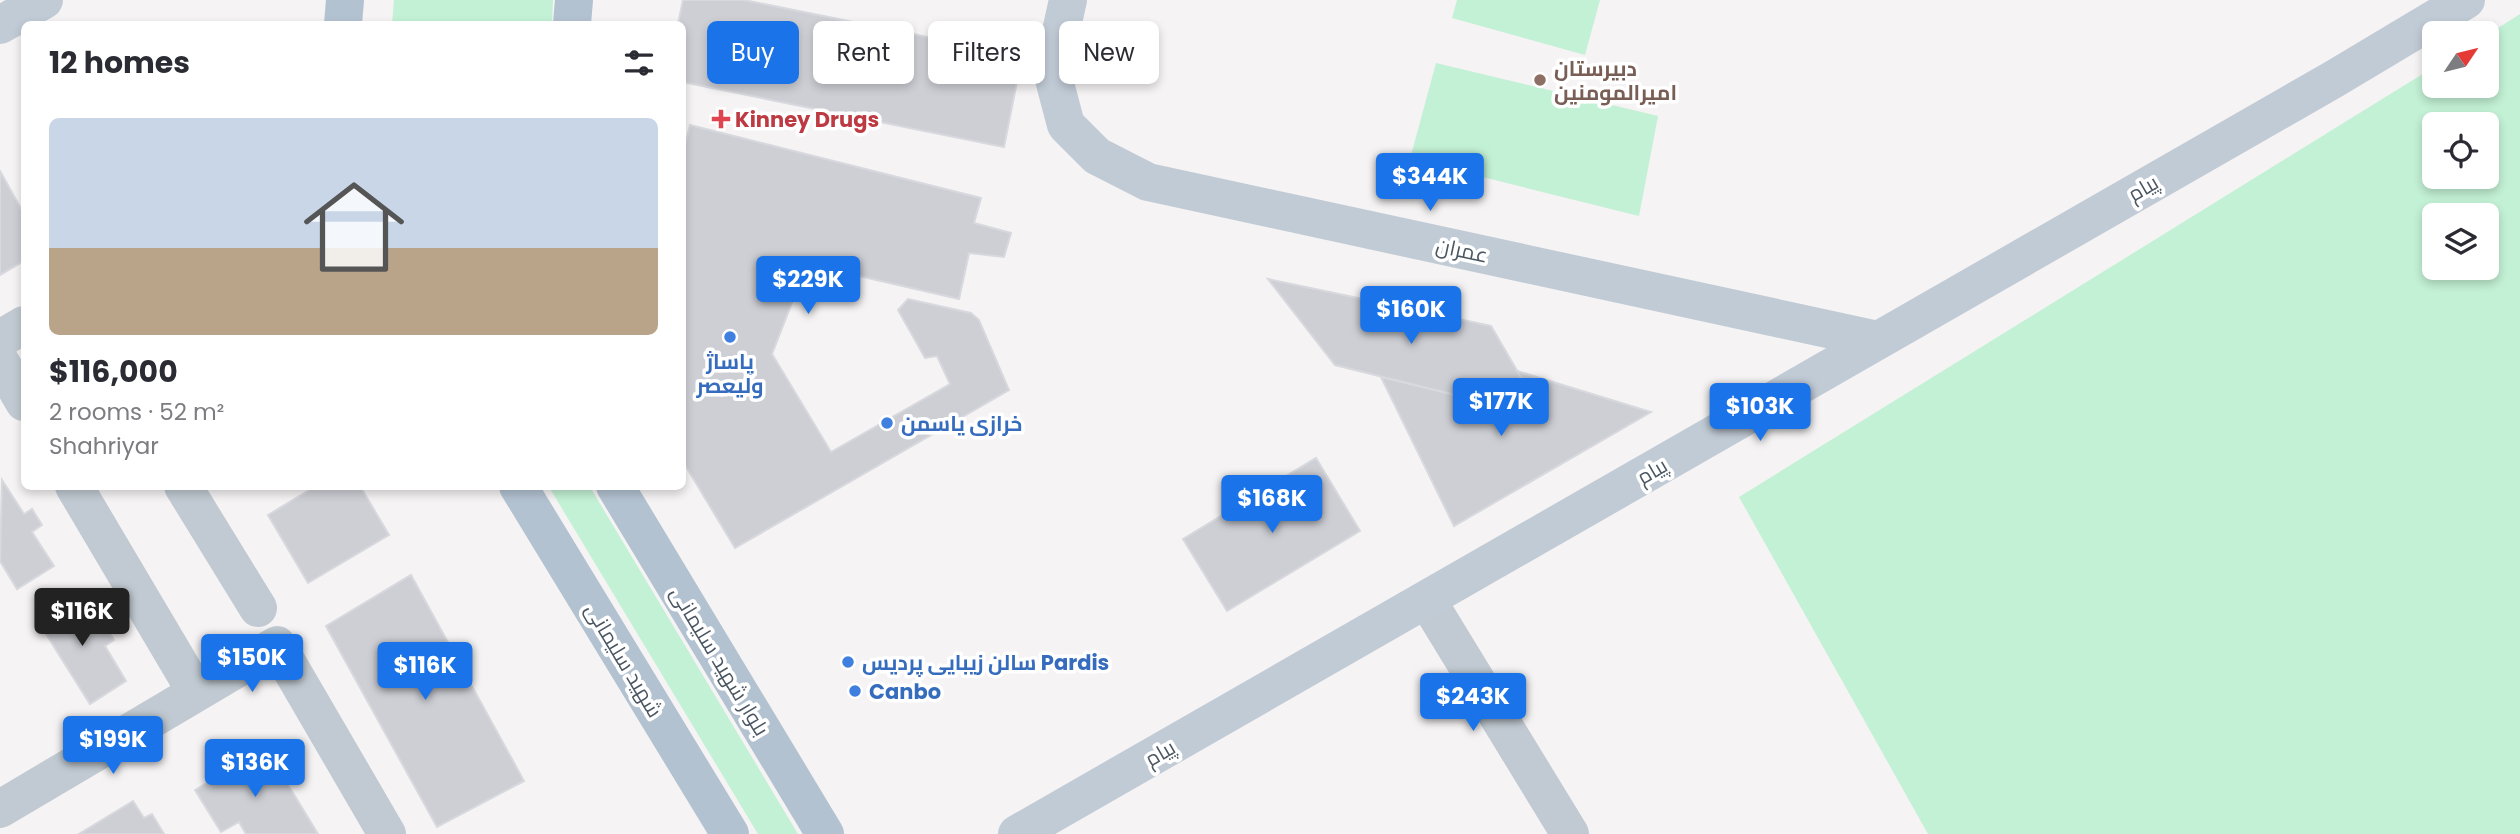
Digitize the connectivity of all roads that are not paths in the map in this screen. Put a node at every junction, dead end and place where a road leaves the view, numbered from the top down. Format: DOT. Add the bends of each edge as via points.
graph roads {
  1 [pos="44,0"];
  2 [pos="345,0"];
  3 [pos="574,0"];
  4 [pos="1068,0"];
  5 [pos="2466,0"];
  6 [pos="343,21"];
  7 [pos="572,21"];
  8 [pos="0,25"];
  9 [pos="21,327"];
  10 [pos="0,339"];
  11 [pos="1878,341"];
  12 [pos="0,361"];
  13 [pos="21,397"];
  14 [pos="76,490"];
  15 [pos="185,490"];
  16 [pos="520,490"];
  17 [pos="617,490"];
  18 [pos="1427,600"];
  19 [pos="258,608"];
  20 [pos="197,692"];
  21 [pos="0,809"];
  22 [pos="387,834"];
  23 [pos="730,834"];
  24 [pos="825,834"];
  25 [pos="1017,834"];
  26 [pos="1570,834"];
  1 -- 8 [label="street"];
  2 -- 6 [label="main road"];
  3 -- 7 [label="main road"];
  4 -- 11 [label="street, عمران" via="1052,72 1066,125 1097,156 1148,182"];
  5 -- 11 [label="street, پیام"];
  9 -- 10 [label="street"];
  11 -- 18 [label="street, پیام"];
  12 -- 13 [label="street"];
  14 -- 20 [label="street"];
  15 -- 19 [label="street"];
  16 -- 23 [label="main road, شهید سلیمانی"];
  17 -- 24 [label="main road, بلوار شهید سلیمانی"];
  18 -- 25 [label="street, پیام"];
  18 -- 26 [label="street"];
  20 -- 21 [label="street"];
  20 -- 22 [label="street" via="277,645"];
}
